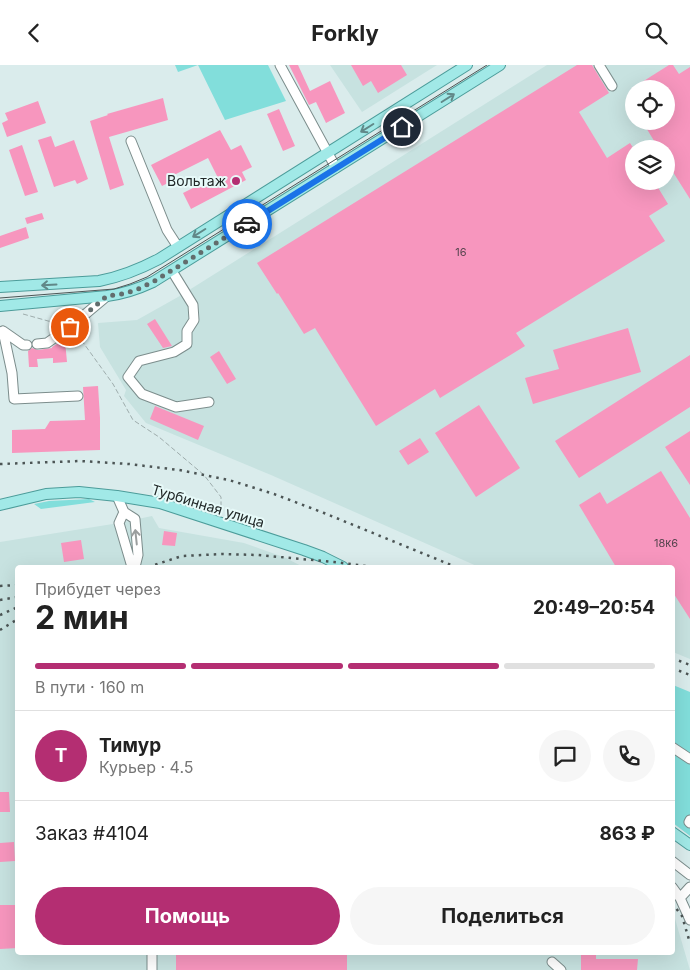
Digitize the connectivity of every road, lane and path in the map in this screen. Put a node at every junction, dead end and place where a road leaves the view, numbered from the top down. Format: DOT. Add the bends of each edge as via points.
graph roads {
  1 [pos="280,65"];
  2 [pos="467,65"];
  3 [pos="500,65"];
  4 [pos="599,65"];
  5 [pos="612,86"];
  6 [pos="131,141"];
  7 [pos="328,153"];
  8 [pos="336,168"];
  9 [pos="178,247"];
  10 [pos="172,271"];
  11 [pos="0,287"];
  12 [pos="107,296"];
  13 [pos="0,306"];
  14 [pos="23,314"];
  15 [pos="70,327"];
  16 [pos="1,331"];
  17 [pos="37,344"];
  18 [pos="27,345"];
  19 [pos="78,395"];
  20 [pos="208,402"];
  21 [pos="117,496"];
  22 [pos="1,502"];
  23 [pos="124,512"];
  24 [pos="221,523"];
  25 [pos="133,565"];
  26 [pos="135,565"];
  27 [pos="339,565"];
  28 [pos="675,749"];
  29 [pos="690,759"];
  30 [pos="675,834"];
  31 [pos="690,845"];
  32 [pos="675,863"];
  33 [pos="690,875"];
  34 [pos="690,887"];
  35 [pos="675,891"];
  36 [pos="680,898"];
  37 [pos="690,920"];
  38 [pos="152,955"];
  39 [pos="552,963"];
  40 [pos="152,970"];
  41 [pos="561,970"];
  1 -- 7 [label="lane"];
  2 -- 7 [label="main road, one-way"];
  8 -- 3 [label="main road, one-way"];
  4 -- 5 [label="lane"];
  6 -- 9 [label="lane" via="167,230"];
  7 -- 8 [label="lane"];
  7 -- 9 [label="main road, one-way"];
  8 -- 10 [label="main road"];
  9 -- 11 [label="main road, one-way" via="143,267 112,278"];
  10 -- 12 [label="main road" via="136,290"];
  10 -- 20 [label="lane" via="193,305 194,320 187,331 186,344 174,353 139,361 128,377 142,394 176,407"];
  12 -- 13 [label="main road"];
  12 -- 15 [label="lane"];
  14 -- 15 [label="path"];
  15 -- 17 [label="lane" via="47,343"];
  15 -- 24 [label="path" via="113,384 133,420 204,475 221,497"];
  16 -- 18 [label="lane"];
  16 -- 19 [label="lane" via="12,373 14,399"];
  21 -- 22 [label="main road, Турбинная улица" via="79,492"];
  21 -- 23 [label="lane"];
  21 -- 24 [label="main road, Турбинная улица" via="160,503"];
  23 -- 25 [label="lane" via="119,523"];
  26 -- 23 [label="lane, one-way" via="138,555 134,519"];
  24 -- 27 [label="main road, Турбинная улица"];
  28 -- 29 [label="lane"];
  30 -- 31 [label="main road"];
  32 -- 33 [label="lane"];
  34 -- 36 [label="lane"];
  35 -- 36 [label="lane"];
  36 -- 37 [label="lane"];
  38 -- 40 [label="lane"];
  39 -- 41 [label="lane"];
}
